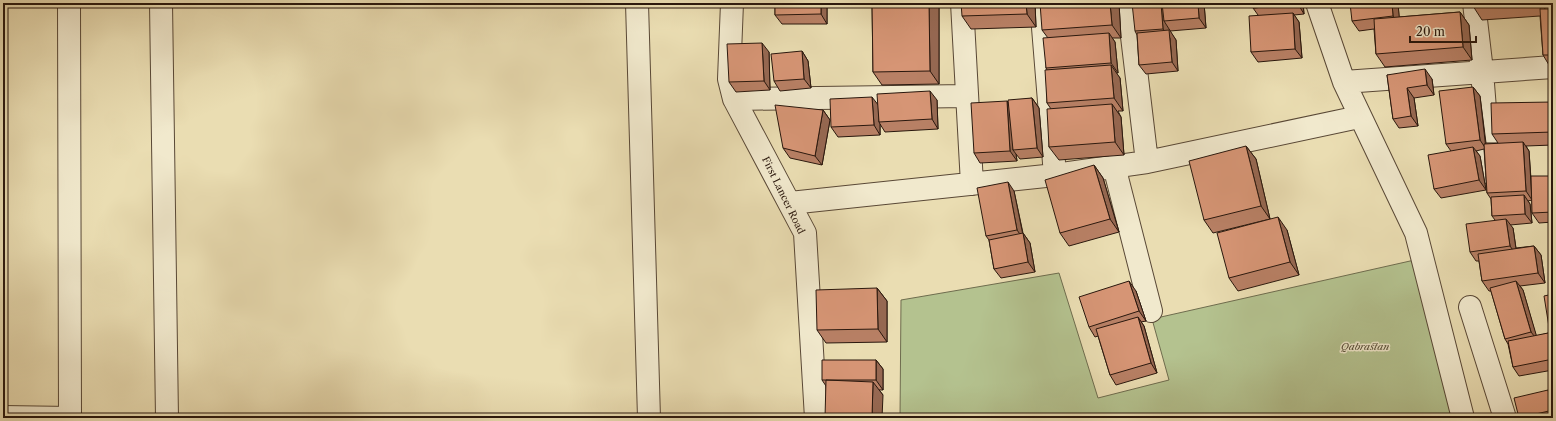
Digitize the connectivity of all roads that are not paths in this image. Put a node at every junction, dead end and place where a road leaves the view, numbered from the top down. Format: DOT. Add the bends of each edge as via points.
graph roads {
  1 [pos="69,3"];
  2 [pos="161,3"];
  3 [pos="637,3"];
  4 [pos="732,3"];
  5 [pos="962,3"];
  6 [pos="1041,3"];
  7 [pos="1128,3"];
  8 [pos="1317,3"];
  9 [pos="1474,3"];
  10 [pos="1553,67"];
  11 [pos="1482,71"];
  12 [pos="1344,82"];
  13 [pos="967,96"];
  14 [pos="734,99"];
  15 [pos="1359,117"];
  16 [pos="1147,162"];
  17 [pos="1114,166"];
  18 [pos="1055,175"];
  19 [pos="972,184"];
  20 [pos="1492,193"];
  21 [pos="790,203"];
  22 [pos="1470,307"];
  23 [pos="1151,311"];
  24 [pos="3,417"];
  25 [pos="70,418"];
  26 [pos="167,418"];
  27 [pos="649,418"];
  28 [pos="816,418"];
  29 [pos="1463,418"];
  30 [pos="1505,418"];
  1 -- 25 [label="street"];
  2 -- 26 [label="street"];
  3 -- 27 [label="street"];
  4 -- 14 [label="street, First Lancer Road" via="729,79"];
  5 -- 13 [label="street"];
  6 -- 18 [label="street"];
  7 -- 16 [label="street"];
  8 -- 12 [label="street"];
  9 -- 11 [label="street"];
  10 -- 11 [label="street"];
  11 -- 12 [label="street"];
  11 -- 20 [label="street"];
  12 -- 15 [label="street"];
  13 -- 14 [label="street"];
  13 -- 19 [label="street"];
  14 -- 21 [label="street, First Lancer Road"];
  15 -- 16 [label="street"];
  15 -- 29 [label="street" via="1416,233"];
  16 -- 17 [label="street"];
  17 -- 18 [label="street"];
  17 -- 23 [label="street"];
  18 -- 19 [label="street"];
  19 -- 21 [label="street"];
  21 -- 28 [label="street, First Lancer Road" via="805,233"];
  22 -- 30 [label="street"];
  24 -- 25 [label="street"];
}
